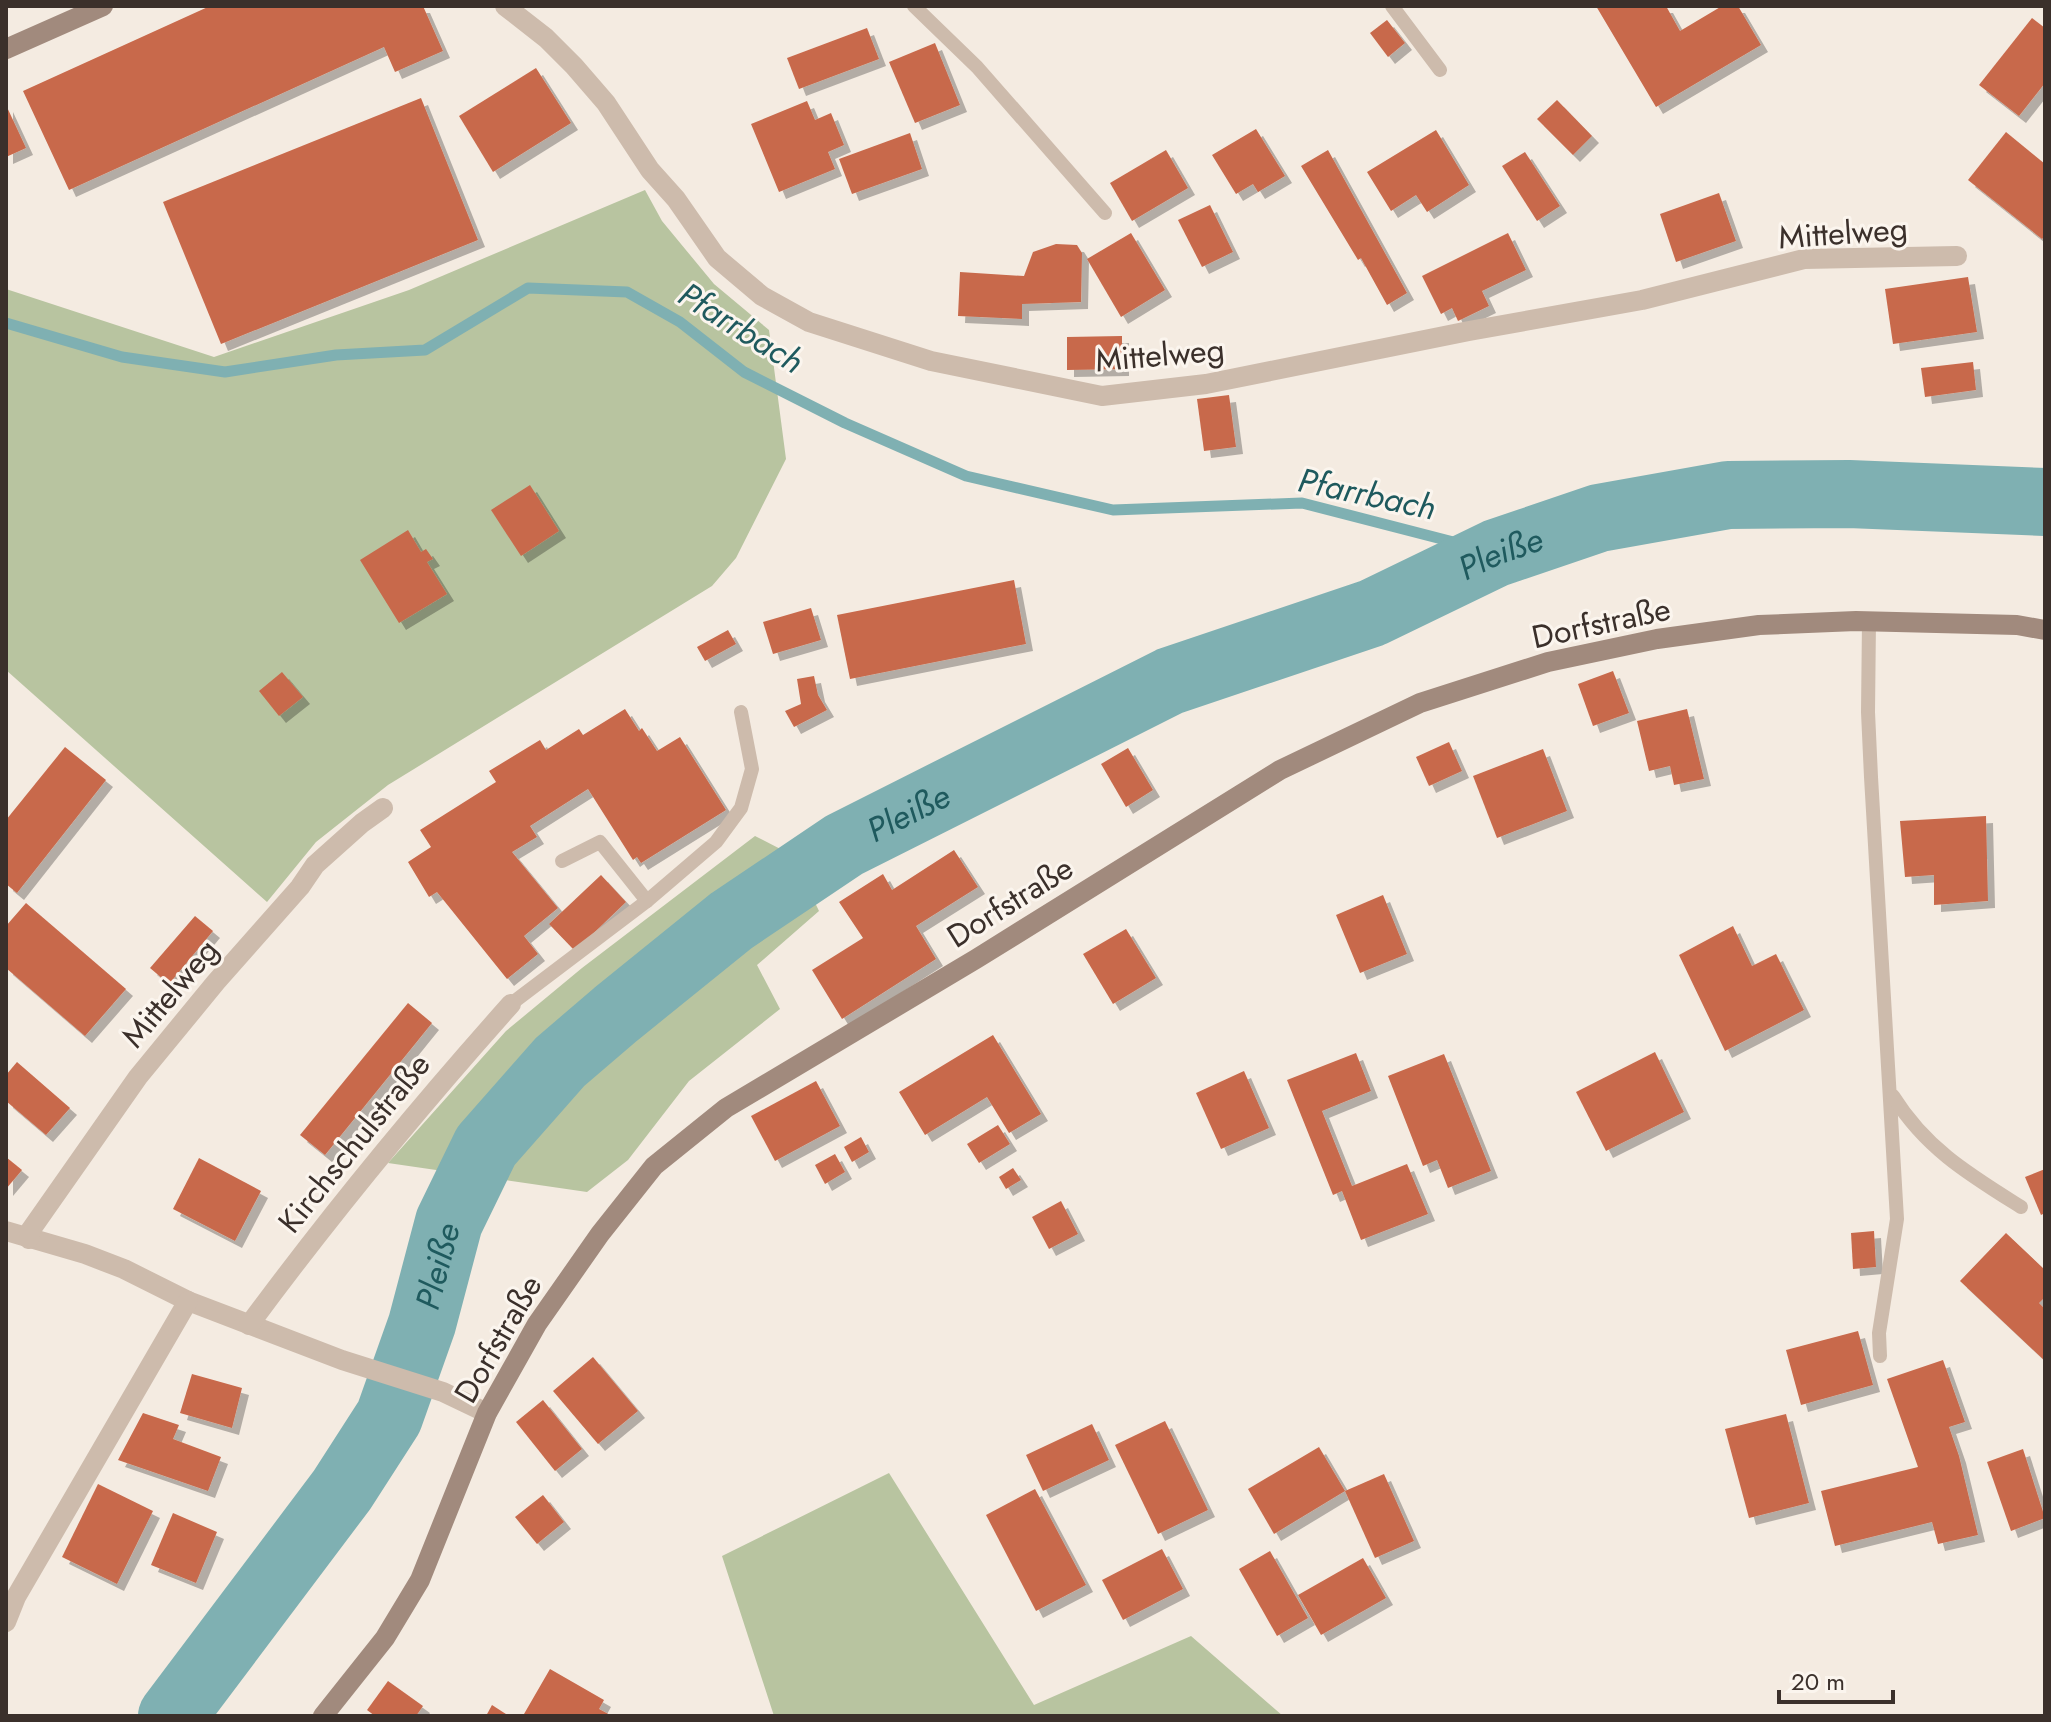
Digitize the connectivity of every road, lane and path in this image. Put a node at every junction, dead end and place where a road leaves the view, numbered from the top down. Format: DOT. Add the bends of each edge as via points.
graph roads {
  1 [pos="103,6"];
  2 [pos="505,6"];
  3 [pos="914,6"];
  4 [pos="1392,6"];
  5 [pos="6,49"];
  6 [pos="1440,70"];
  7 [pos="1105,213"];
  8 [pos="1957,256"];
  9 [pos="1869,621"];
  10 [pos="2045,630"];
  11 [pos="741,712"];
  12 [pos="383,808"];
  13 [pos="562,861"];
  14 [pos="647,901"];
  15 [pos="511,1004"];
  16 [pos="1891,1093"];
  17 [pos="2021,1207"];
  18 [pos="6,1231"];
  19 [pos="29,1239"];
  20 [pos="188,1301"];
  21 [pos="249,1325"];
  22 [pos="1880,1356"];
  23 [pos="487,1413"];
  24 [pos="6,1622"];
  25 [pos="323,1716"];
  1 -- 5 [label="street"];
  2 -- 8 [label="street, Mittelweg" via="574,66 717,258 762,296 809,322 931,361 1102,396 1221,382 1642,300 1804,259"];
  3 -- 7 [label="lane" via="977,67"];
  4 -- 6 [label="lane"];
  9 -- 10 [label="street, Dorfstraße"];
  9 -- 16 [label="lane" via="1871,777"];
  9 -- 23 [label="street, Dorfstraße" via="1759,625 1548,662 1420,703 1280,770 726,1108 654,1166 537,1324"];
  11 -- 14 [label="lane" via="752,769 741,808 716,842"];
  12 -- 19 [label="street, Mittelweg" via="315,865 216,982 138,1077"];
  13 -- 14 [label="lane" via="600,842"];
  14 -- 15 [label="lane"];
  15 -- 21 [label="street, Kirchschulstraße" via="440,1083"];
  16 -- 17 [label="lane" via="1942,1154"];
  16 -- 22 [label="lane" via="1897,1219"];
  18 -- 19 [label="street"];
  19 -- 20 [label="street" via="124,1269"];
  20 -- 21 [label="street"];
  20 -- 24 [label="street"];
  21 -- 23 [label="street" via="443,1392"];
  23 -- 25 [label="street, Dorfstraße" via="420,1580 385,1638"];
}
